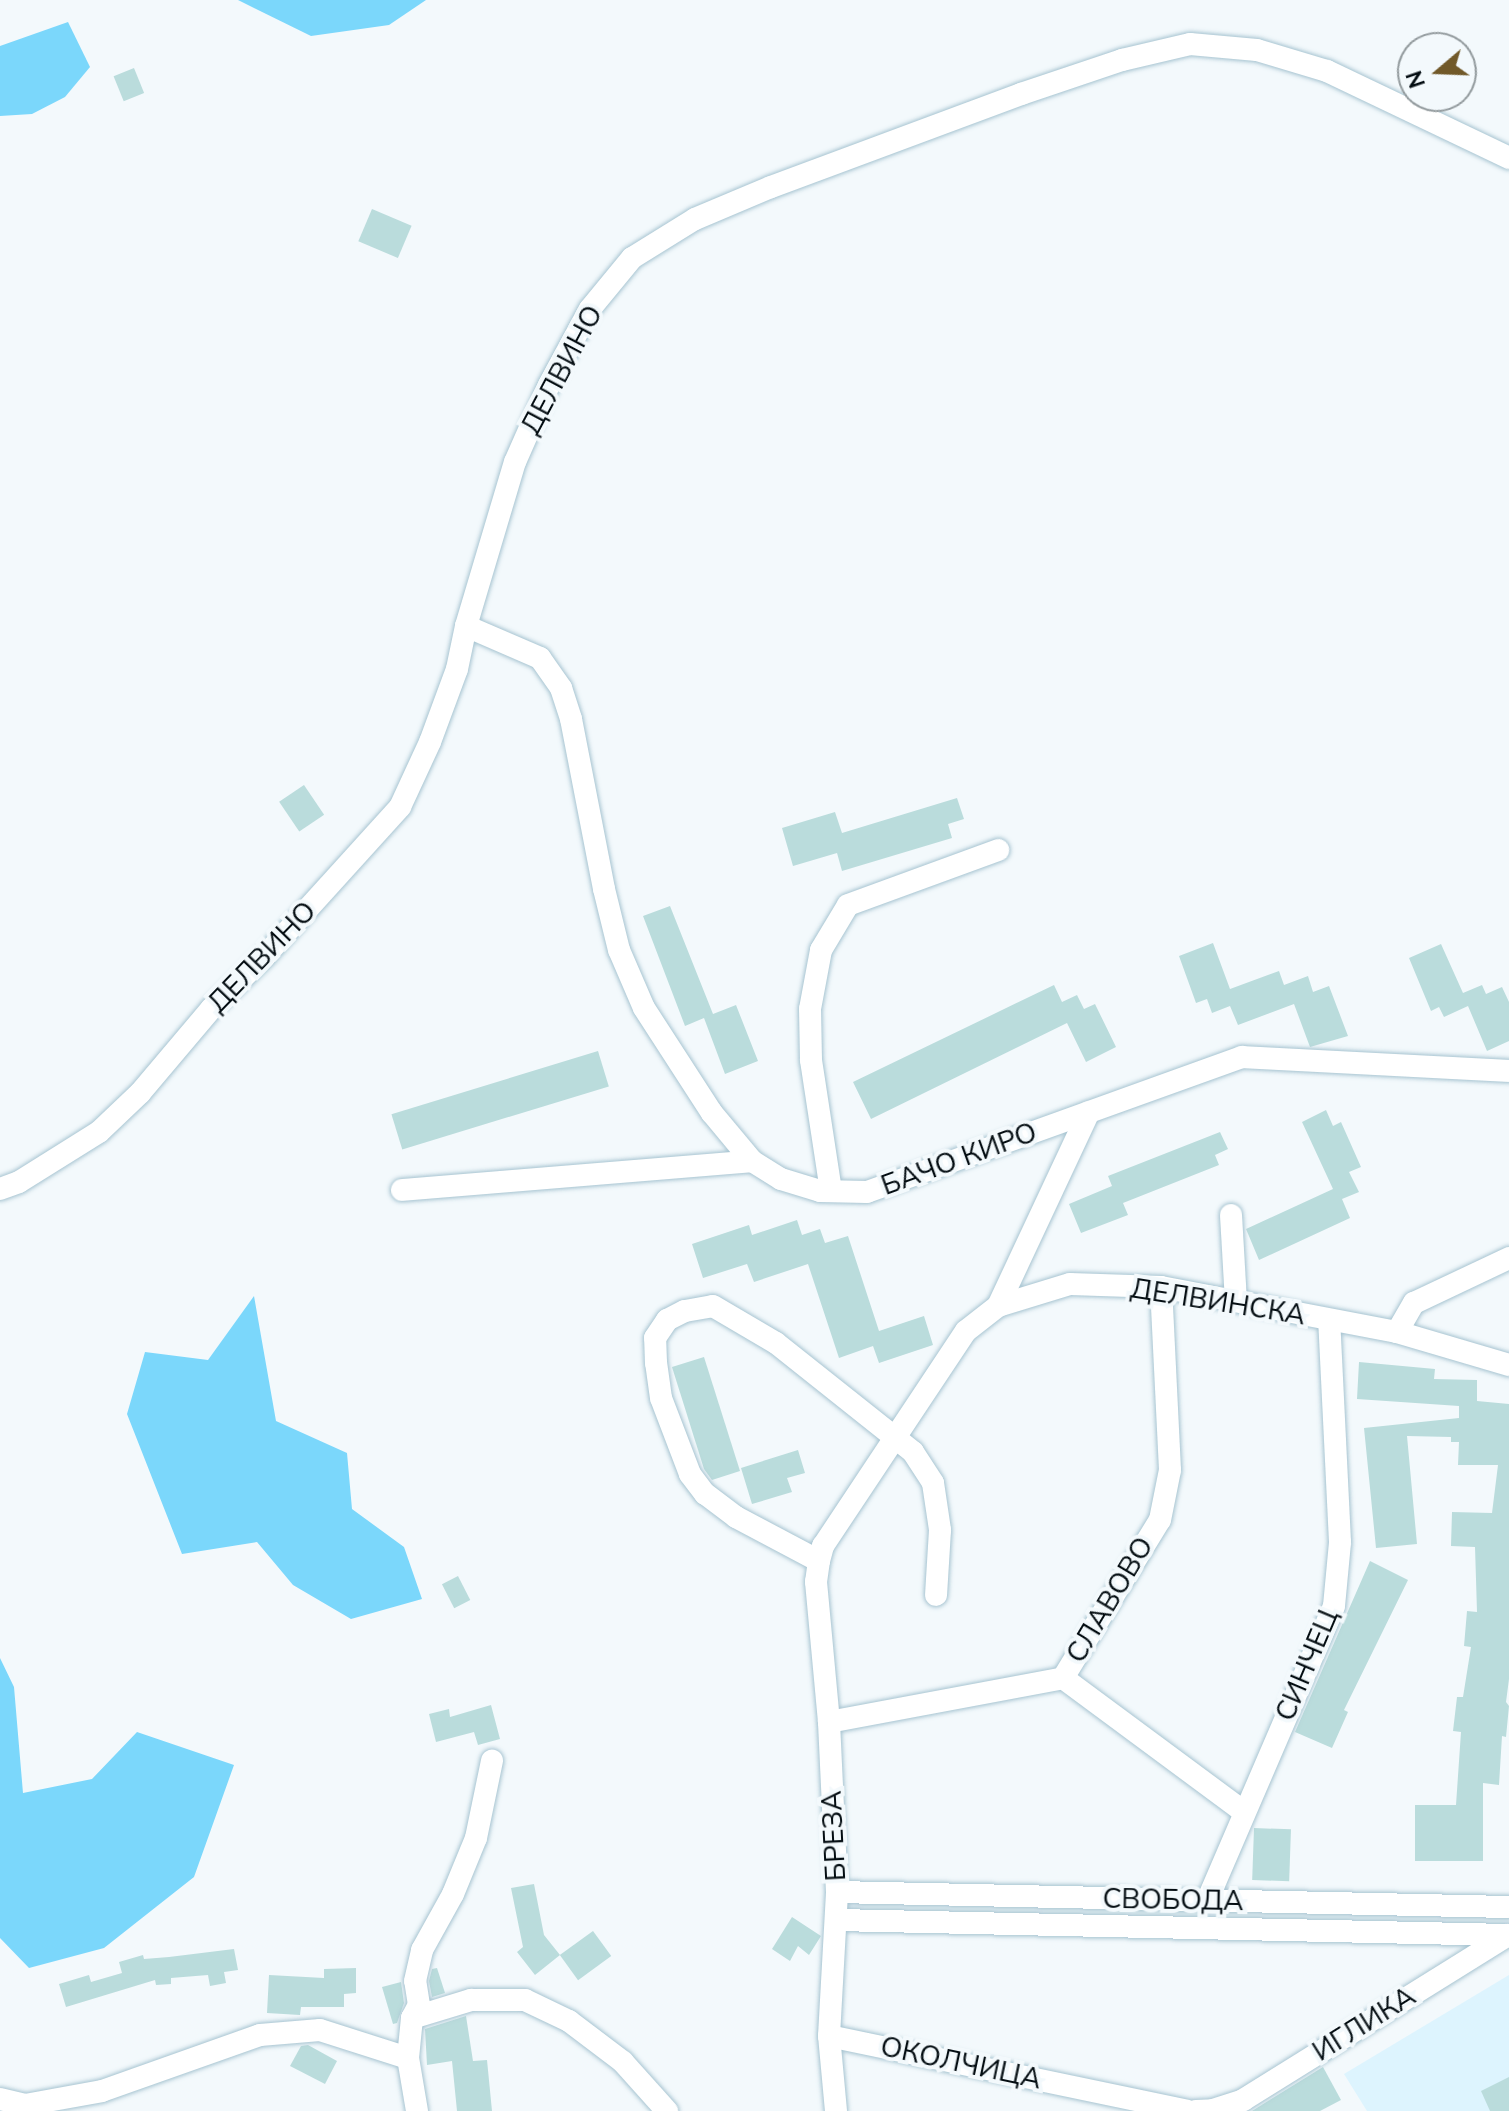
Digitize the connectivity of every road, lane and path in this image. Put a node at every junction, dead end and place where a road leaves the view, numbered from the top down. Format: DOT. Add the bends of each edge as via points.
graph roads {
  1 [pos="1509,158"];
  2 [pos="466,626"];
  3 [pos="998,850"];
  4 [pos="1509,1071"];
  5 [pos="1089,1112"];
  6 [pos="752,1161"];
  7 [pos="0,1189"];
  8 [pos="402,1190"];
  9 [pos="831,1191"];
  10 [pos="1231,1215"];
  11 [pos="1509,1258"];
  12 [pos="1161,1287"];
  13 [pos="1236,1301"];
  14 [pos="998,1306"];
  15 [pos="1329,1320"];
  16 [pos="1397,1332"];
  17 [pos="1509,1365"];
  18 [pos="895,1439"];
  19 [pos="819,1561"];
  20 [pos="936,1595"];
  21 [pos="1063,1678"];
  22 [pos="829,1722"];
  23 [pos="492,1761"];
  24 [pos="1244,1812"];
  25 [pos="837,1892"];
  26 [pos="1207,1901"];
  27 [pos="1509,1907"];
  28 [pos="837,1920"];
  29 [pos="1509,1933"];
  30 [pos="412,2018"];
  31 [pos="829,2036"];
  32 [pos="408,2058"];
  33 [pos="0,2099"];
  34 [pos="1213,2110"];
  35 [pos="417,2111"];
  36 [pos="667,2111"];
  37 [pos="836,2111"];
  38 [pos="1187,2111"];
  39 [pos="1196,2111"];
  1 -- 2 [label="street, ДЕЛВИНО" via="1327,71 1257,50 1190,44 1021,94 695,219 632,258 590,309 515,462"];
  2 -- 6 [label="street, БАЧО КИРО" via="540,658 561,688 619,950 644,1008 712,1113"];
  2 -- 7 [label="street, ДЕЛВИНО" via="457,669 400,807 109,1122"];
  3 -- 9 [label="street" via="848,905 821,950 810,1009 811,1060"];
  4 -- 5 [label="street, БАЧО КИРО" via="1242,1057"];
  5 -- 9 [label="street, БАЧО КИРО" via="867,1192"];
  5 -- 14 [label="street"];
  6 -- 8 [label="street"];
  6 -- 9 [label="street, БАЧО КИРО" via="781,1179"];
  10 -- 13 [label="street"];
  11 -- 16 [label="street" via="1414,1303"];
  12 -- 13 [label="street, ДЕЛВИНСКА"];
  12 -- 14 [label="street, ДЕЛВИНСКА" via="1070,1284"];
  12 -- 21 [label="street, СЛАВОВО" via="1170,1470 1160,1520"];
  13 -- 15 [label="street, ДЕЛВИНСКА"];
  14 -- 18 [label="street, ДЕЛВИНСКА" via="966,1331"];
  15 -- 16 [label="street, ДЕЛВИНСКА"];
  15 -- 24 [label="street, СИНЧЕЦ" via="1340,1542 1334,1606"];
  16 -- 17 [label="street, ДЕЛВИНСКА"];
  18 -- 19 [label="street, ДЕЛВИНСКА" via="823,1546"];
  18 -- 19 [label="street" via="776,1343 713,1306 667,1320 655,1338 661,1398 690,1474 705,1494 736,1517"];
  18 -- 20 [label="street" via="913,1452 933,1483 940,1530"];
  19 -- 22 [label="street, БРЕЗА" via="816,1582"];
  21 -- 22 [label="street, СЛАВОВО"];
  21 -- 24 [label="street"];
  22 -- 25 [label="street, БРЕЗА"];
  23 -- 30 [label="street" via="476,1838 422,1950 415,1981 419,2005"];
  24 -- 26 [label="street, СИНЧЕЦ"];
  25 -- 26 [label="street, СВОБОДА"];
  25 -- 28 [label="street, БРЕЗА"];
  26 -- 27 [label="street, СВОБОДА"];
  28 -- 29 [label="street, СВОБОДА"];
  28 -- 31 [label="street, БРЕЗА"];
  29 -- 34 [label="street, ИГЛИКА" via="1243,2100"];
  30 -- 32 [label="street"];
  30 -- 36 [label="street" via="471,2000 525,2000 569,2021 623,2062"];
  31 -- 37 [label="street, БРЕЗА"];
  31 -- 38 [label="street, ОКОЛЧИЦА"];
  32 -- 33 [label="street" via="320,2030 260,2035 102,2091 25,2105"];
  32 -- 35 [label="street"];
  34 -- 39 [label="street"];
}
